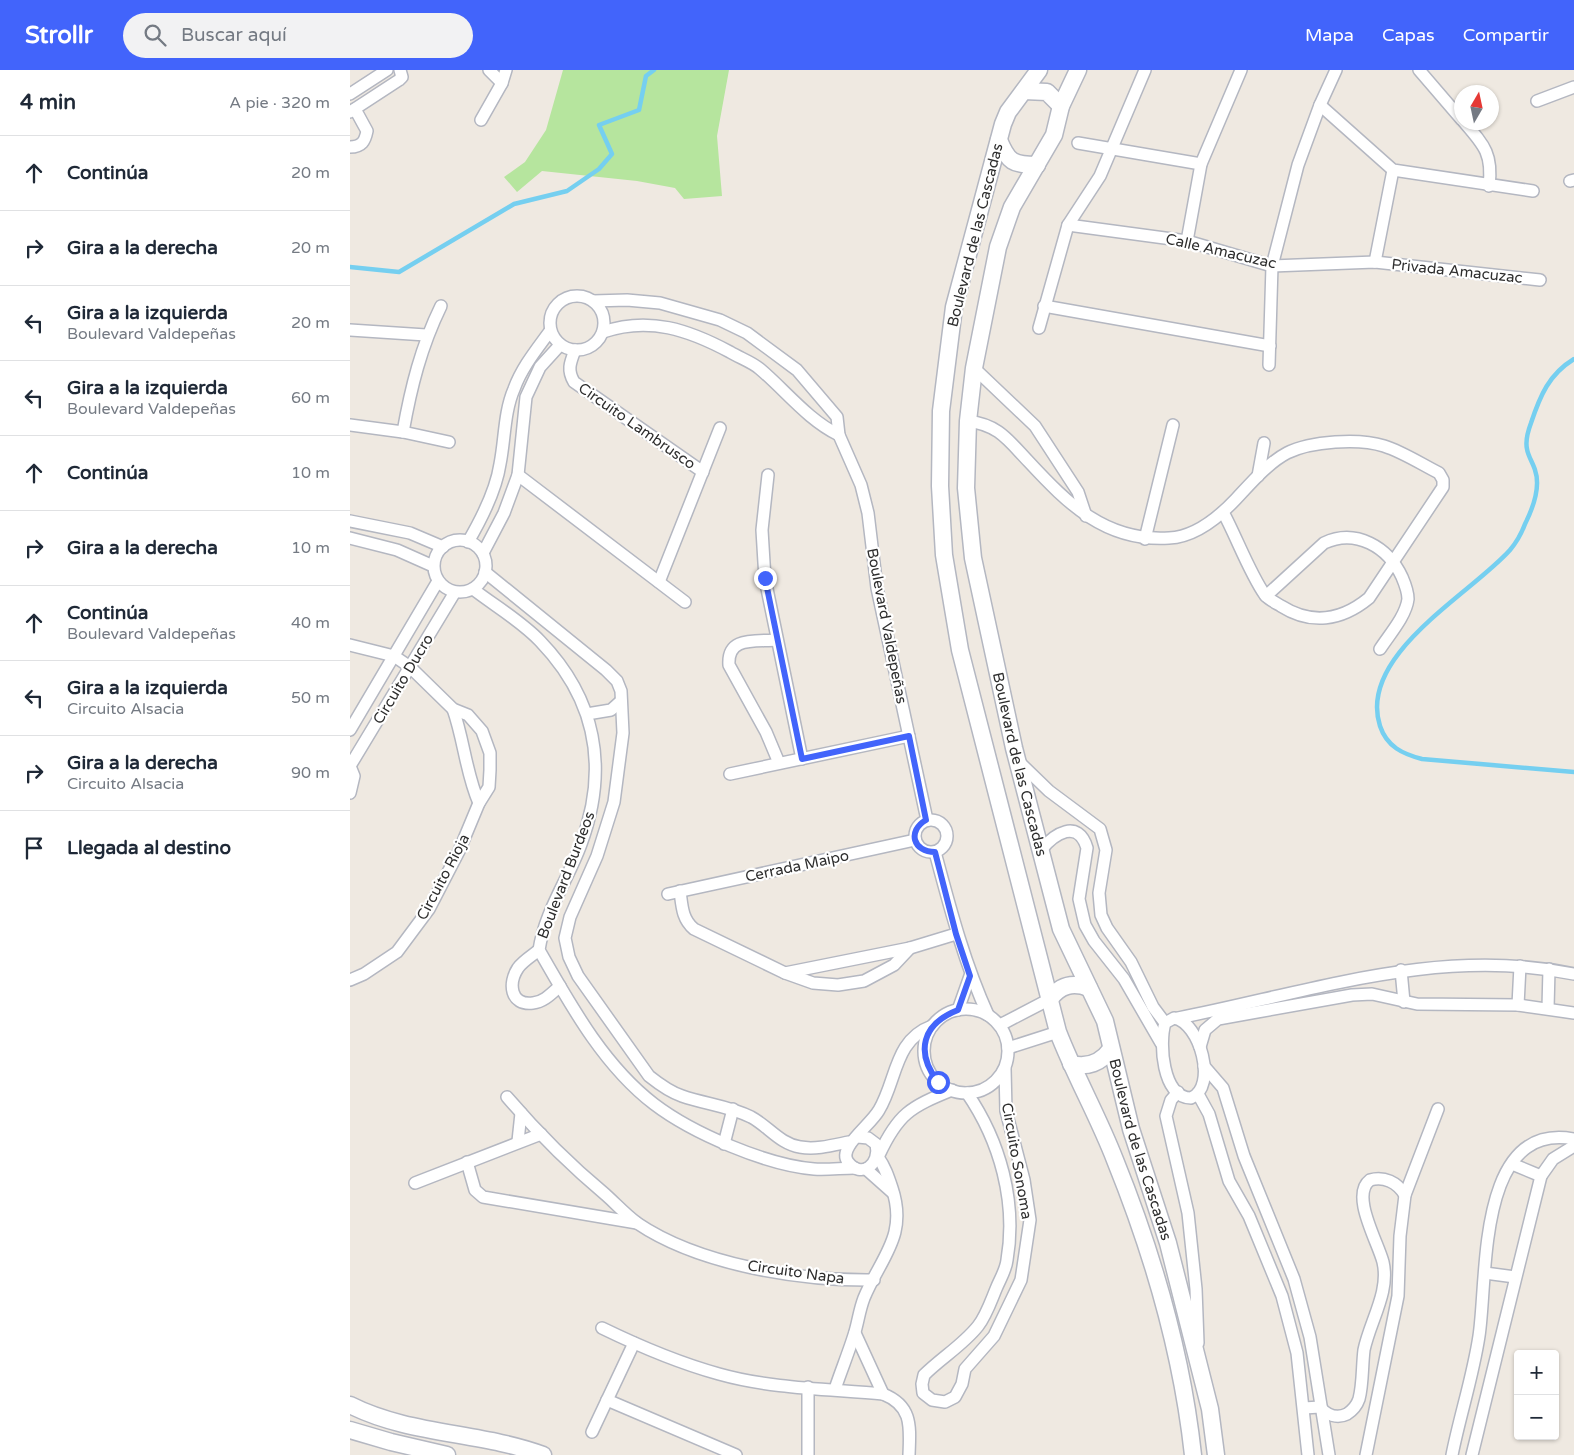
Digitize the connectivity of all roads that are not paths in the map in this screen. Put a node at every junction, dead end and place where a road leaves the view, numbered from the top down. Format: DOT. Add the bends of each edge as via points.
graph roads {
  1 [pos="387,70"];
  2 [pos="400,70"];
  3 [pos="489,70"];
  4 [pos="506,70"];
  5 [pos="1040,70"];
  6 [pos="1078,70"];
  7 [pos="1145,70"];
  8 [pos="1241,70"];
  9 [pos="1336,70"];
  10 [pos="1419,70"];
  11 [pos="502,83"];
  12 [pos="1574,88"];
  13 [pos="1024,91"];
  14 [pos="350,94"];
  15 [pos="1537,101"];
  16 [pos="1320,105"];
  17 [pos="1061,106"];
  18 [pos="352,111"];
  19 [pos="1454,111"];
  20 [pos="481,120"];
  21 [pos="1471,130"];
  22 [pos="998,140"];
  23 [pos="1078,143"];
  24 [pos="350,147"];
  25 [pos="1113,149"];
  26 [pos="1201,164"];
  27 [pos="1037,165"];
  28 [pos="1392,170"];
  29 [pos="1489,186"];
  30 [pos="1533,191"];
  31 [pos="1068,225"];
  32 [pos="1187,241"];
  33 [pos="1375,262"];
  34 [pos="1272,266"];
  35 [pos="1540,280"];
  36 [pos="593,301"];
  37 [pos="442,306"];
  38 [pos="1044,306"];
  39 [pos="1039,328"];
  40 [pos="350,330"];
  41 [pos="550,330"];
  42 [pos="603,332"];
  43 [pos="426,336"];
  44 [pos="560,345"];
  45 [pos="1270,346"];
  46 [pos="575,350"];
  47 [pos="772,350"];
  48 [pos="1269,365"];
  49 [pos="758,368"];
  50 [pos="974,368"];
  51 [pos="968,421"];
  52 [pos="350,425"];
  53 [pos="1173,426"];
  54 [pos="720,428"];
  55 [pos="404,432"];
  56 [pos="839,434"];
  57 [pos="449,442"];
  58 [pos="1264,443"];
  59 [pos="703,472"];
  60 [pos="518,475"];
  61 [pos="768,475"];
  62 [pos="1258,476"];
  63 [pos="1224,512"];
  64 [pos="1086,516"];
  65 [pos="350,521"];
  66 [pos="350,538"];
  67 [pos="1145,538"];
  68 [pos="468,542"];
  69 [pos="443,547"];
  70 [pos="484,553"];
  71 [pos="1395,561"];
  72 [pos="433,566"];
  73 [pos="486,572"];
  74 [pos="438,581"];
  75 [pos="659,582"];
  76 [pos="473,589"];
  77 [pos="455,592"];
  78 [pos="1266,596"];
  79 [pos="686,602"];
  80 [pos="777,640"];
  81 [pos="350,645"];
  82 [pos="1380,649"];
  83 [pos="394,656"];
  84 [pos="410,667"];
  85 [pos="621,701"];
  86 [pos="453,709"];
  87 [pos="588,714"];
  88 [pos="350,730"];
  89 [pos="909,736"];
  90 [pos="802,759"];
  91 [pos="1018,760"];
  92 [pos="779,764"];
  93 [pos="350,766"];
  94 [pos="730,774"];
  95 [pos="350,793"];
  96 [pos="479,803"];
  97 [pos="926,820"];
  98 [pos="915,840"];
  99 [pos="1041,850"];
  100 [pos="935,852"];
  101 [pos="680,891"];
  102 [pos="558,892"];
  103 [pos="668,894"];
  104 [pos="578,899"];
  105 [pos="956,934"];
  106 [pos="910,948"];
  107 [pos="539,950"];
  108 [pos="1520,966"];
  109 [pos="1549,969"];
  110 [pos="1401,970"];
  111 [pos="785,973"];
  112 [pos="1574,974"];
  113 [pos="970,976"];
  114 [pos="350,980"];
  115 [pos="560,986"];
  116 [pos="1089,988"];
  117 [pos="1050,998"];
  118 [pos="1404,1002"];
  119 [pos="1518,1005"];
  120 [pos="1258,1006"];
  121 [pos="1548,1008"];
  122 [pos="958,1010"];
  123 [pos="1574,1013"];
  124 [pos="988,1015"];
  125 [pos="1178,1018"];
  126 [pos="1165,1022"];
  127 [pos="1000,1025"];
  128 [pos="932,1026"];
  129 [pos="1058,1032"];
  130 [pos="1161,1043"];
  131 [pos="1200,1047"];
  132 [pos="1008,1048"];
  133 [pos="1111,1049"];
  134 [pos="1071,1064"];
  135 [pos="1204,1066"];
  136 [pos="1005,1069"];
  137 [pos="952,1090"];
  138 [pos="1178,1092"];
  139 [pos="967,1093"];
  140 [pos="1198,1094"];
  141 [pos="507,1097"];
  142 [pos="733,1109"];
  143 [pos="1438,1109"];
  144 [pos="520,1113"];
  145 [pos="541,1134"];
  146 [pos="854,1139"];
  147 [pos="1574,1139"];
  148 [pos="518,1141"];
  149 [pos="724,1144"];
  150 [pos="1574,1146"];
  151 [pos="878,1156"];
  152 [pos="467,1162"];
  153 [pos="1512,1164"];
  154 [pos="860,1169"];
  155 [pos="1541,1176"];
  156 [pos="415,1183"];
  157 [pos="1257,1188"];
  158 [pos="1234,1191"];
  159 [pos="894,1194"];
  160 [pos="1405,1195"];
  161 [pos="637,1223"];
  162 [pos="1399,1246"];
  163 [pos="1378,1248"];
  164 [pos="1485,1273"];
  165 [pos="1515,1277"];
  166 [pos="874,1280"];
  167 [pos="602,1328"];
  168 [pos="855,1333"];
  169 [pos="634,1343"];
  170 [pos="1198,1360"];
  171 [pos="808,1387"];
  172 [pos="835,1390"];
  173 [pos="883,1394"];
  174 [pos="607,1400"];
  175 [pos="350,1405"];
  176 [pos="1320,1407"];
  177 [pos="1304,1408"];
  178 [pos="350,1430"];
  179 [pos="592,1432"];
  180 [pos="447,1455"];
  181 [pos="543,1455"];
  182 [pos="736,1455"];
  183 [pos="808,1455"];
  184 [pos="909,1455"];
  185 [pos="1193,1455"];
  186 [pos="1216,1455"];
  187 [pos="1308,1455"];
  188 [pos="1329,1455"];
  189 [pos="1366,1455"];
  190 [pos="1452,1455"];
  191 [pos="1472,1455"];
  1 -- 14 [label="street"];
  2 -- 18 [label="street" via="402,77 399,80"];
  3 -- 11 [label="street"];
  4 -- 11 [label="street"];
  5 -- 13 [label="main road, Boulevard de las Cascadas"];
  6 -- 17 [label="main road, Boulevard de las Cascadas"];
  7 -- 25 [label="street"];
  8 -- 26 [label="street"];
  9 -- 16 [label="street"];
  10 -- 19 [label="street"];
  11 -- 20 [label="street"];
  12 -- 15 [label="street"];
  13 -- 17 [label="main road" via="1047,92"];
  13 -- 22 [label="main road, Boulevard de las Cascadas" via="1008,112"];
  16 -- 28 [label="street"];
  16 -- 34 [label="street" via="1298,165"];
  17 -- 27 [label="main road, Boulevard de las Cascadas" via="1054,135"];
  18 -- 24 [label="street" via="365,124 367,131 363,143"];
  21 -- 29 [label="street" via="1490,158"];
  22 -- 27 [label="main road" via="1005,156 1012,161 1020,165"];
  22 -- 117 [label="main road, Boulevard de las Cascadas" via="954,308 941,410 940,486 944,555 960,650"];
  23 -- 25 [label="street"];
  25 -- 26 [label="street"];
  25 -- 31 [label="street" via="1100,176"];
  26 -- 32 [label="street"];
  27 -- 50 [label="main road, Boulevard de las Cascadas" via="1012,207 998,247"];
  28 -- 29 [label="street"];
  28 -- 33 [label="street"];
  29 -- 30 [label="street"];
  31 -- 32 [label="street, Calle Amacuzac"];
  31 -- 38 [label="street"];
  32 -- 34 [label="street, Calle Amacuzac"];
  33 -- 34 [label="street, Calle Amacuzac"];
  33 -- 35 [label="street, Privada Amacuzac"];
  34 -- 45 [label="street"];
  36 -- 41 [label="street" via="580,296 561,300 551,314"];
  36 -- 42 [label="street" via="603,315"];
  36 -- 47 [label="street, Boulevard Valdepeñas" via="660,303 691,310 747,333"];
  37 -- 43 [label="street"];
  38 -- 39 [label="street"];
  38 -- 45 [label="street"];
  40 -- 43 [label="street"];
  41 -- 44 [label="street"];
  41 -- 68 [label="street" via="522,369 513,390 500,466 480,522"];
  42 -- 46 [label="street" via="592,346"];
  42 -- 49 [label="street" via="632,324 662,325 711,342"];
  43 -- 55 [label="street" via="410,393"];
  44 -- 46 [label="street"];
  44 -- 60 [label="street" via="540,367 526,397"];
  45 -- 48 [label="street"];
  46 -- 59 [label="street, Circuito Lambrusco" via="569,365 574,382"];
  47 -- 49 [label="street"];
  47 -- 56 [label="street, Boulevard Valdepeñas" via="797,370 837,417"];
  49 -- 56 [label="street" via="823,427"];
  50 -- 51 [label="main road, Boulevard de las Cascadas"];
  50 -- 64 [label="street" via="1035,426 1078,492"];
  51 -- 64 [label="street" via="999,430 1067,502"];
  51 -- 91 [label="main road, Boulevard de las Cascadas" via="966,488 973,558"];
  52 -- 55 [label="street"];
  53 -- 67 [label="street"];
  54 -- 59 [label="street, Circuito Lambrusco"];
  55 -- 57 [label="street"];
  56 -- 89 [label="street, Boulevard Valdepeñas" via="868,513 877,588"];
  58 -- 62 [label="street"];
  59 -- 75 [label="street, Circuito Lambrusco"];
  60 -- 70 [label="street"];
  60 -- 75 [label="street"];
  61 -- 80 [label="street" via="762,530 764,569"];
  62 -- 63 [label="street"];
  62 -- 71 [label="street" via="1287,453 1318,444 1352,441 1384,446 1439,472 1443,487"];
  63 -- 67 [label="street" via="1188,534"];
  63 -- 78 [label="street"];
  64 -- 67 [label="street" via="1105,527"];
  65 -- 69 [label="street" via="410,533"];
  66 -- 72 [label="street" via="398,550"];
  68 -- 69 [label="street" via="460,540"];
  68 -- 70 [label="street" via="474,543"];
  69 -- 72 [label="street" via="437,553"];
  70 -- 73 [label="street"];
  71 -- 78 [label="street" via="1363,540 1350,536 1336,537 1324,543"];
  71 -- 78 [label="street" via="1369,598 1356,609 1329,619 1314,620 1292,613"];
  71 -- 82 [label="street" via="1407,587 1408,600"];
  72 -- 74 [label="street"];
  73 -- 76 [label="street"];
  73 -- 85 [label="street, Boulevard Burdeos" via="606,670 617,681"];
  74 -- 77 [label="street"];
  74 -- 83 [label="street, Circuito Ducro"];
  75 -- 79 [label="street"];
  76 -- 77 [label="street"];
  76 -- 87 [label="street, Boulevard Burdeos" via="539,640 573,682"];
  77 -- 84 [label="street, Circuito Ducro"];
  80 -- 90 [label="street"];
  80 -- 92 [label="street" via="738,644 731,648 728,656 729,665 766,732"];
  81 -- 83 [label="street, Circuito Rioja"];
  83 -- 84 [label="street, Circuito Rioja"];
  83 -- 88 [label="street, Circuito Ducro"];
  84 -- 86 [label="street, Circuito Rioja"];
  84 -- 93 [label="street, Circuito Ducro"];
  85 -- 87 [label="street" via="611,710"];
  85 -- 104 [label="street, Boulevard Burdeos" via="622,732 614,802 597,856"];
  86 -- 96 [label="street, Circuito Rioja" via="462,732"];
  86 -- 96 [label="street, Circuito Rioja" via="468,715 482,731 490,753 489,787"];
  87 -- 102 [label="street, Boulevard Burdeos" via="596,769 592,813"];
  89 -- 90 [label="street"];
  89 -- 97 [label="street, Boulevard Valdepeñas"];
  90 -- 92 [label="street"];
  91 -- 99 [label="main road, Boulevard de las Cascadas"];
  91 -- 126 [label="street" via="1049,791 1100,829 1106,850 1099,900 1101,915 1134,968 1153,1007"];
  92 -- 94 [label="street"];
  93 -- 95 [label="street, Circuito Ducro" via="354,776"];
  96 -- 114 [label="street, Circuito Rioja" via="429,909 397,952"];
  97 -- 98 [label="street" via="919,824"];
  97 -- 100 [label="street" via="941,823 945,828 946,842"];
  98 -- 100 [label="street" via="926,852"];
  98 -- 101 [label="street, Cerrada Maipo"];
  99 -- 116 [label="main road, Boulevard de las Cascadas" via="1061,929"];
  99 -- 130 [label="street" via="1062,832 1074,832 1082,838 1087,848 1080,899 1085,925 1120,972"];
  100 -- 105 [label="street"];
  101 -- 103 [label="street, Cerrada Maipo"];
  101 -- 111 [label="street" via="683,914 694,929"];
  102 -- 104 [label="street"];
  102 -- 107 [label="street, Boulevard Burdeos" via="542,932"];
  104 -- 142 [label="street, Boulevard Burdeos" via="566,938 569,958 582,983 649,1076 680,1096"];
  105 -- 106 [label="street"];
  105 -- 113 [label="street"];
  106 -- 111 [label="street"];
  106 -- 111 [label="street" via="894,964 864,981 838,985 812,983"];
  107 -- 115 [label="street, Boulevard Burdeos"];
  107 -- 115 [label="street" via="520,966 511,984 512,993 517,999 534,1003"];
  108 -- 109 [label="street"];
  108 -- 110 [label="street" via="1463,965"];
  108 -- 119 [label="street"];
  109 -- 112 [label="street"];
  109 -- 121 [label="street"];
  110 -- 118 [label="street"];
  110 -- 120 [label="street" via="1350,979"];
  113 -- 122 [label="street"];
  113 -- 124 [label="street"];
  115 -- 149 [label="street, Boulevard Burdeos" via="575,1012 632,1084 654,1104"];
  116 -- 117 [label="main road" via="1070,984 1058,989"];
  116 -- 133 [label="main road, Boulevard de las Cascadas" via="1105,1021"];
  117 -- 127 [label="street"];
  117 -- 129 [label="main road, Boulevard de las Cascadas"];
  118 -- 119 [label="street" via="1435,1006"];
  118 -- 120 [label="street" via="1362,994"];
  119 -- 121 [label="street"];
  120 -- 125 [label="street"];
  120 -- 131 [label="street" via="1213,1022 1202,1035"];
  121 -- 123 [label="street"];
  122 -- 124 [label="street" via="974,1009"];
  122 -- 128 [label="street" via="944,1015"];
  124 -- 127 [label="street"];
  125 -- 126 [label="street"];
  125 -- 131 [label="street" via="1191,1030"];
  126 -- 130 [label="street"];
  127 -- 132 [label="street"];
  128 -- 137 [label="street" via="924,1055 938,1082"];
  128 -- 146 [label="street" via="911,1038 898,1058 883,1103 873,1121"];
  129 -- 132 [label="street"];
  129 -- 134 [label="main road, Boulevard de las Cascadas"];
  130 -- 138 [label="street" via="1166,1072"];
  131 -- 135 [label="street"];
  132 -- 136 [label="street"];
  133 -- 134 [label="main road" via="1091,1064"];
  133 -- 170 [label="main road, Boulevard de las Cascadas" via="1131,1129 1168,1243"];
  134 -- 185 [label="main road, Boulevard de las Cascadas" via="1115,1158 1147,1246 1171,1331"];
  135 -- 140 [label="street"];
  135 -- 157 [label="street" via="1223,1088"];
  136 -- 139 [label="street" via="996,1082 982,1090"];
  136 -- 139 [label="street, Circuito Sonoma" via="1006,1111 1024,1180 1030,1220 1021,1280 994,1336 968,1363 960,1392 945,1402 932,1400 923,1393 924,1376 979,1326 1007,1262 1011,1214 1005,1176 996,1150 981,1114"];
  137 -- 139 [label="street"];
  137 -- 151 [label="street" via="914,1107 899,1118"];
  138 -- 140 [label="street" via="1188,1098"];
  138 -- 170 [label="street" via="1171,1100 1166,1116 1180,1174 1193,1253"];
  140 -- 158 [label="street" via="1209,1114"];
  141 -- 144 [label="street, Circuito Napa"];
  142 -- 146 [label="street, Boulevard Burdeos" via="753,1118 784,1141 800,1147"];
  142 -- 149 [label="street"];
  143 -- 160 [label="street"];
  144 -- 145 [label="street, Circuito Napa"];
  144 -- 148 [label="street"];
  145 -- 148 [label="street"];
  145 -- 161 [label="street, Circuito Napa" via="574,1169"];
  146 -- 151 [label="street" via="868,1138 876,1144"];
  146 -- 154 [label="street" via="845,1151 848,1162"];
  147 -- 153 [label="street" via="1542,1140 1526,1149"];
  148 -- 152 [label="street"];
  149 -- 154 [label="street, Boulevard Burdeos" via="761,1157 813,1169"];
  150 -- 155 [label="street" via="1553,1159"];
  151 -- 154 [label="street" via="874,1164"];
  151 -- 159 [label="street"];
  152 -- 156 [label="street"];
  152 -- 161 [label="street, Circuito Napa" via="475,1190 483,1197"];
  153 -- 155 [label="street"];
  153 -- 164 [label="street" via="1502,1181 1492,1217"];
  154 -- 159 [label="street"];
  155 -- 165 [label="street"];
  157 -- 158 [label="street"];
  157 -- 176 [label="street" via="1303,1308 1316,1368"];
  158 -- 177 [label="street" via="1249,1216 1282,1296 1297,1353"];
  159 -- 166 [label="street" via="898,1214 896,1234"];
  160 -- 162 [label="street"];
  160 -- 163 [label="street" via="1398,1185 1387,1180 1370,1180 1364,1187 1363,1206"];
  161 -- 166 [label="street, Circuito Napa" via="674,1242 764,1271 843,1280"];
  162 -- 163 [label="street"];
  162 -- 189 [label="street" via="1398,1296"];
  163 -- 176 [label="street" via="1383,1261 1384,1284 1364,1351 1358,1400 1353,1409 1339,1416 1328,1414"];
  164 -- 165 [label="street"];
  164 -- 190 [label="street" via="1473,1368"];
  165 -- 191 [label="street"];
  166 -- 168 [label="street" via="858,1314"];
  167 -- 169 [label="street"];
  168 -- 172 [label="street"];
  168 -- 173 [label="street"];
  169 -- 171 [label="street" via="720,1374"];
  169 -- 174 [label="street"];
  170 -- 186 [label="main road, Boulevard de las Cascadas" via="1210,1409"];
  171 -- 172 [label="street"];
  171 -- 183 [label="street"];
  172 -- 173 [label="street"];
  173 -- 184 [label="street" via="896,1399 903,1407 908,1420"];
  174 -- 179 [label="street"];
  174 -- 182 [label="street"];
  175 -- 181 [label="main road" via="397,1421"];
  176 -- 177 [label="street"];
  176 -- 188 [label="street"];
  177 -- 187 [label="street"];
  178 -- 180 [label="main road"];
}
